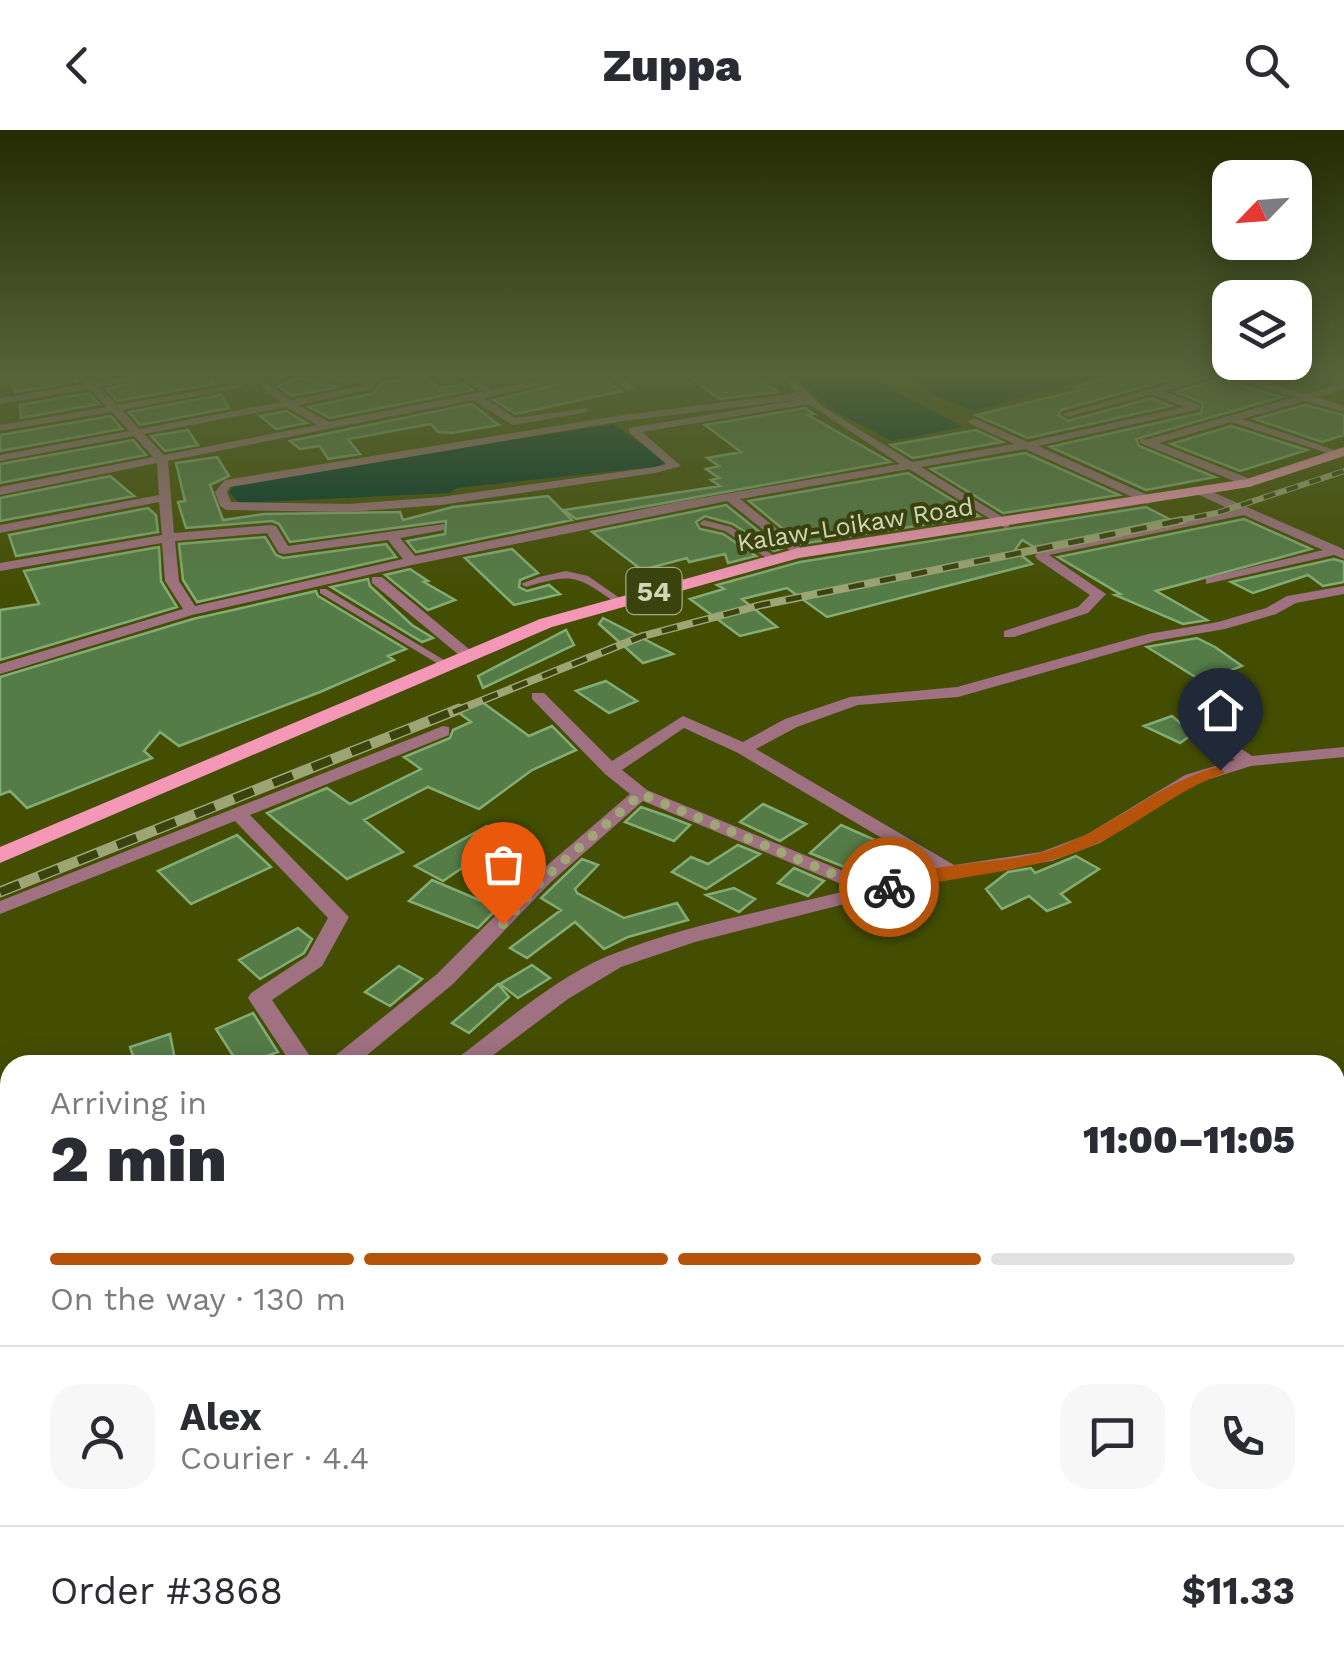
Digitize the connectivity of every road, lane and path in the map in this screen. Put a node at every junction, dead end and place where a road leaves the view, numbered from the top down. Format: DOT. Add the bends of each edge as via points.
graph roads {
  1 [pos="62,446"];
  2 [pos="150,446"];
  3 [pos="231,446"];
  4 [pos="454,446"];
  5 [pos="652,446"];
  6 [pos="877,446"];
  7 [pos="1022,446"];
  8 [pos="1023,446"];
  9 [pos="1157,446"];
  10 [pos="1341,452"];
  11 [pos="0,458"];
  12 [pos="162,460"];
  13 [pos="906,466"];
  14 [pos="1249,483"];
  15 [pos="0,491"];
  16 [pos="1201,491"];
  17 [pos="162,498"];
  18 [pos="731,498"];
  19 [pos="1148,500"];
  20 [pos="1244,511"];
  21 [pos="704,522"];
  22 [pos="1005,524"];
  23 [pos="440,527"];
  24 [pos="0,529"];
  25 [pos="391,536"];
  26 [pos="166,538"];
  27 [pos="798,553"];
  28 [pos="1340,553"];
  29 [pos="774,559"];
  30 [pos="412,561"];
  31 [pos="0,566"];
  32 [pos="377,580"];
  33 [pos="1210,582"];
  34 [pos="526,584"];
  35 [pos="1344,590"];
  36 [pos="324,592"];
  37 [pos="619,601"];
  38 [pos="191,611"];
  39 [pos="1009,634"];
  40 [pos="470,657"];
  41 [pos="449,666"];
  42 [pos="0,669"];
  43 [pos="1212,690"];
  44 [pos="538,696"];
  45 [pos="443,731"];
  46 [pos="744,749"];
  47 [pos="1344,752"];
  48 [pos="1249,761"];
  49 [pos="611,770"];
  50 [pos="641,794"];
  51 [pos="238,813"];
  52 [pos="0,856"];
  53 [pos="951,872"];
  54 [pos="874,891"];
  55 [pos="0,908"];
  56 [pos="297,1055"];
  57 [pos="351,1055"];
  58 [pos="478,1055"];
  1 -- 11 [label="street"];
  2 -- 12 [label="street"];
  3 -- 12 [label="street"];
  4 -- 5 [label="street" via="226,484 222,492 226,506 441,501 675,466"];
  6 -- 13 [label="street"];
  7 -- 13 [label="street"];
  8 -- 19 [label="street"];
  9 -- 14 [label="street"];
  10 -- 14 [label="main road, Kalaw-Loikaw Road / 54"];
  12 -- 15 [label="street"];
  12 -- 17 [label="street"];
  13 -- 18 [label="street"];
  13 -- 22 [label="street"];
  14 -- 16 [label="main road, Kalaw-Loikaw Road / 54"];
  16 -- 19 [label="main road, Kalaw-Loikaw Road / 54"];
  16 -- 20 [label="street"];
  17 -- 24 [label="street"];
  17 -- 26 [label="street"];
  18 -- 27 [label="street"];
  18 -- 30 [label="street"];
  19 -- 22 [label="main road, Kalaw-Loikaw Road / 54"];
  20 -- 28 [label="street"];
  20 -- 39 [label="street" via="1045,552 1099,594 1083,610"];
  21 -- 29 [label="lane" via="728,529"];
  22 -- 27 [label="main road, Kalaw-Loikaw Road / 54"];
  23 -- 25 [label="street"];
  25 -- 26 [label="street" via="284,550 270,529"];
  25 -- 30 [label="street"];
  26 -- 31 [label="street"];
  26 -- 38 [label="street" via="172,581"];
  27 -- 29 [label="main road, Kalaw-Loikaw Road / 54"];
  28 -- 33 [label="street"];
  29 -- 37 [label="main road, Kalaw-Loikaw Road / 54"];
  30 -- 38 [label="street"];
  32 -- 40 [label="street"];
  34 -- 37 [label="lane" via="570,571"];
  35 -- 46 [label="street" via="958,692 856,700"];
  36 -- 41 [label="lane"];
  37 -- 40 [label="main road, Kalaw-Loikaw Road / 54" via="546,623"];
  38 -- 42 [label="street"];
  40 -- 41 [label="main road, Kalaw-Loikaw Road / 54"];
  41 -- 52 [label="main road, Kalaw-Loikaw Road / 54"];
  43 -- 48 [label="street" via="1227,712 1198,727"];
  44 -- 49 [label="street"];
  45 -- 51 [label="street"];
  46 -- 49 [label="street" via="683,721"];
  46 -- 53 [label="street"];
  47 -- 48 [label="street"];
  48 -- 53 [label="street" via="1191,780 1045,857"];
  49 -- 50 [label="street"];
  50 -- 54 [label="street"];
  50 -- 57 [label="street" via="544,878 446,978"];
  51 -- 55 [label="street"];
  51 -- 56 [label="street" via="339,917 315,961 259,998"];
  53 -- 54 [label="street"];
  54 -- 58 [label="street" via="614,962"];
}
